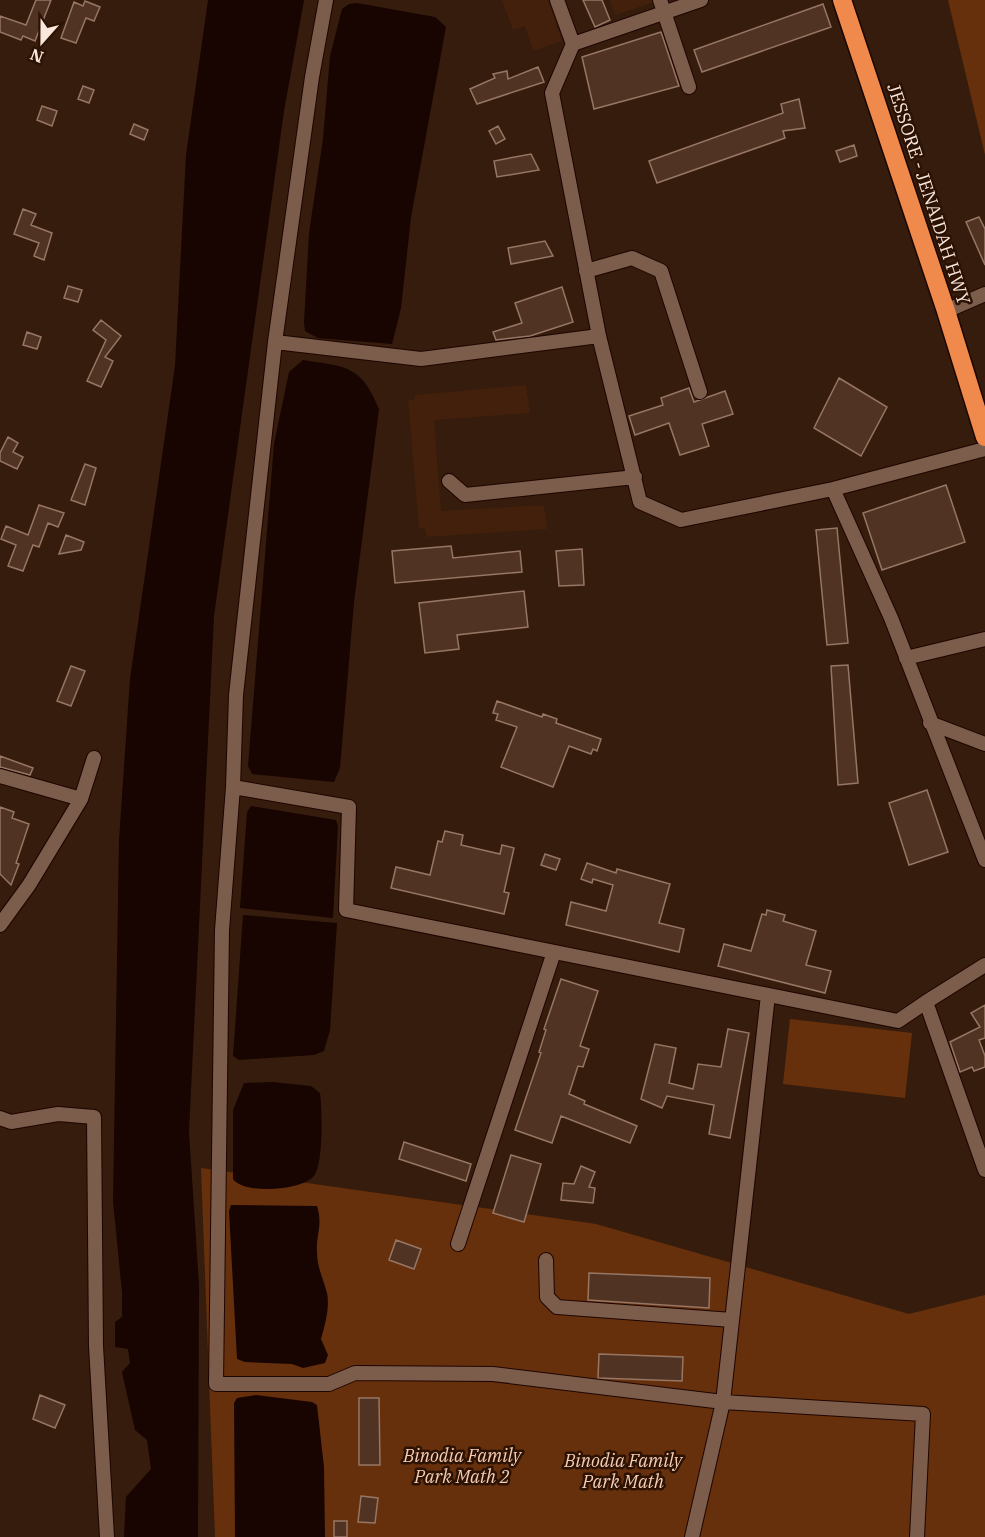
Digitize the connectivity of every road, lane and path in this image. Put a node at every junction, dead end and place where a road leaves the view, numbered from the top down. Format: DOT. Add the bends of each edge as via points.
graph roads {
  1 [pos="326,0"];
  2 [pos="557,0"];
  3 [pos="701,0"];
  4 [pos="842,0"];
  5 [pos="662,6"];
  6 [pos="573,44"];
  7 [pos="689,87"];
  8 [pos="586,271"];
  9 [pos="985,294"];
  10 [pos="946,310"];
  11 [pos="599,336"];
  12 [pos="276,342"];
  13 [pos="700,392"];
  14 [pos="985,437"];
  15 [pos="985,449"];
  16 [pos="635,477"];
  17 [pos="449,481"];
  18 [pos="833,489"];
  19 [pos="985,639"];
  20 [pos="906,658"];
  21 [pos="930,723"];
  22 [pos="985,744"];
  23 [pos="94,758"];
  24 [pos="0,776"];
  25 [pos="233,787"];
  26 [pos="81,799"];
  27 [pos="985,860"];
  28 [pos="0,925"];
  29 [pos="554,952"];
  30 [pos="985,965"];
  31 [pos="768,995"];
  32 [pos="926,1002"];
  33 [pos="0,1118"];
  34 [pos="985,1170"];
  35 [pos="458,1244"];
  36 [pos="546,1260"];
  37 [pos="732,1320"];
  38 [pos="723,1402"];
  39 [pos="107,1537"];
  40 [pos="692,1537"];
  41 [pos="917,1537"];
  1 -- 12 [label="street"];
  2 -- 6 [label="street"];
  3 -- 5 [label="street"];
  4 -- 10 [label="highway, JESSORE - JENAIDAH HWY"];
  5 -- 6 [label="street"];
  5 -- 7 [label="street"];
  6 -- 8 [label="street" via="552,93"];
  8 -- 11 [label="street"];
  8 -- 13 [label="street" via="632,258 661,271"];
  9 -- 10 [label="street"];
  10 -- 14 [label="highway, JESSORE - JENAIDAH HWY"];
  11 -- 12 [label="street" via="421,359"];
  11 -- 16 [label="street"];
  12 -- 25 [label="street" via="236,695"];
  15 -- 18 [label="street"];
  16 -- 17 [label="street" via="465,495"];
  16 -- 18 [label="street" via="640,502 681,520"];
  18 -- 20 [label="street"];
  19 -- 20 [label="street"];
  20 -- 21 [label="street"];
  21 -- 22 [label="street"];
  21 -- 27 [label="street"];
  23 -- 26 [label="street"];
  24 -- 26 [label="street"];
  25 -- 29 [label="street" via="349,807 346,910"];
  25 -- 38 [label="street" via="222,930 216,1384 329,1384 355,1373 493,1374"];
  26 -- 28 [label="street"];
  29 -- 31 [label="street"];
  29 -- 35 [label="street"];
  30 -- 32 [label="street"];
  31 -- 32 [label="street" via="898,1022"];
  31 -- 37 [label="street"];
  32 -- 34 [label="street"];
  33 -- 39 [label="street" via="11,1122 58,1114 94,1117 96,1346"];
  36 -- 37 [label="street" via="547,1297 557,1307"];
  37 -- 38 [label="street"];
  38 -- 40 [label="street"];
  38 -- 41 [label="street" via="923,1414"];
}
